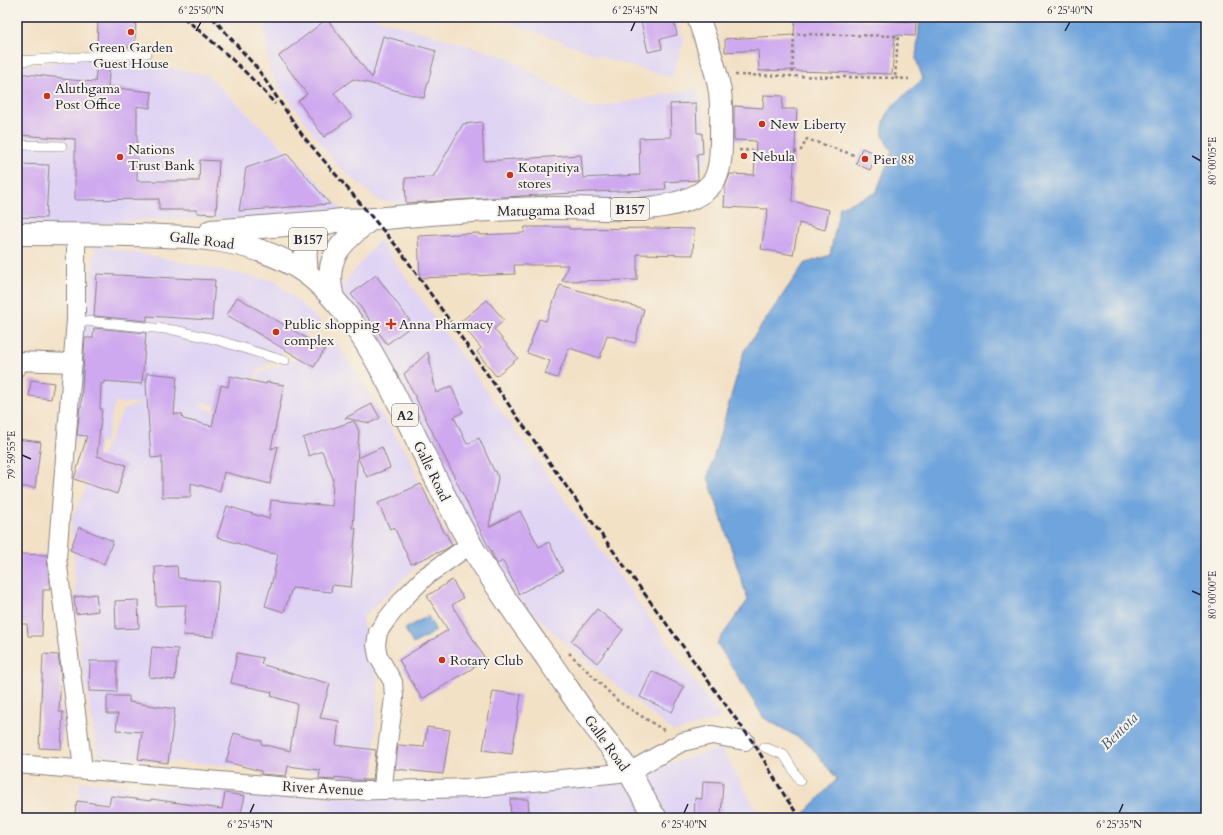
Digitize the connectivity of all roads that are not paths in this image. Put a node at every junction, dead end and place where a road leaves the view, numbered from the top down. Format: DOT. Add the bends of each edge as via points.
graph roads {
  1 [pos="698,17"];
  2 [pos="147,53"];
  3 [pos="17,61"];
  4 [pos="17,145"];
  5 [pos="62,146"];
  6 [pos="371,219"];
  7 [pos="336,220"];
  8 [pos="17,234"];
  9 [pos="76,234"];
  10 [pos="164,236"];
  11 [pos="307,273"];
  12 [pos="332,298"];
  13 [pos="76,320"];
  14 [pos="285,361"];
  15 [pos="73,363"];
  16 [pos="17,367"];
  17 [pos="470,544"];
  18 [pos="745,741"];
  19 [pos="764,747"];
  20 [pos="17,764"];
  21 [pos="83,769"];
  22 [pos="629,772"];
  23 [pos="800,781"];
  24 [pos="383,790"];
  25 [pos="654,816"];
  1 -- 6 [label="main road, Matugama Road / B157" via="716,75 721,114 719,165 715,179 702,191 688,199 656,208 634,210 516,209"];
  2 -- 3 [label="lane"];
  4 -- 5 [label="lane"];
  6 -- 7 [label="main road, Matugama Road / B157"];
  6 -- 12 [label="main road, B157" via="350,235 335,254 329,271"];
  7 -- 10 [label="main road"];
  7 -- 11 [label="main road, Matugama Road / B157" via="318,228 309,239 305,252"];
  8 -- 9 [label="main road, Galle Road / A2"];
  9 -- 10 [label="main road, Galle Road / A2"];
  9 -- 13 [label="street"];
  10 -- 11 [label="main road, Galle Road / A2" via="206,238 257,249"];
  11 -- 12 [label="main road, Galle Road / A2"];
  12 -- 17 [label="main road, Galle Road / A2" via="364,339"];
  13 -- 14 [label="lane" via="174,330 214,339"];
  13 -- 15 [label="street"];
  15 -- 16 [label="street" via="18,361"];
  15 -- 21 [label="street" via="57,558"];
  17 -- 22 [label="main road, Galle Road / A2" via="514,613"];
  17 -- 24 [label="street" via="426,576 405,597 378,632 378,656 393,682 394,698"];
  18 -- 22 [label="street" via="712,735 682,742"];
  19 -- 23 [label="lane" via="784,756"];
  20 -- 21 [label="street, River Avenue"];
  21 -- 24 [label="street, River Avenue" via="336,791"];
  22 -- 24 [label="street, River Avenue" via="475,788"];
  22 -- 25 [label="main road, Galle Road / A2"];
}
